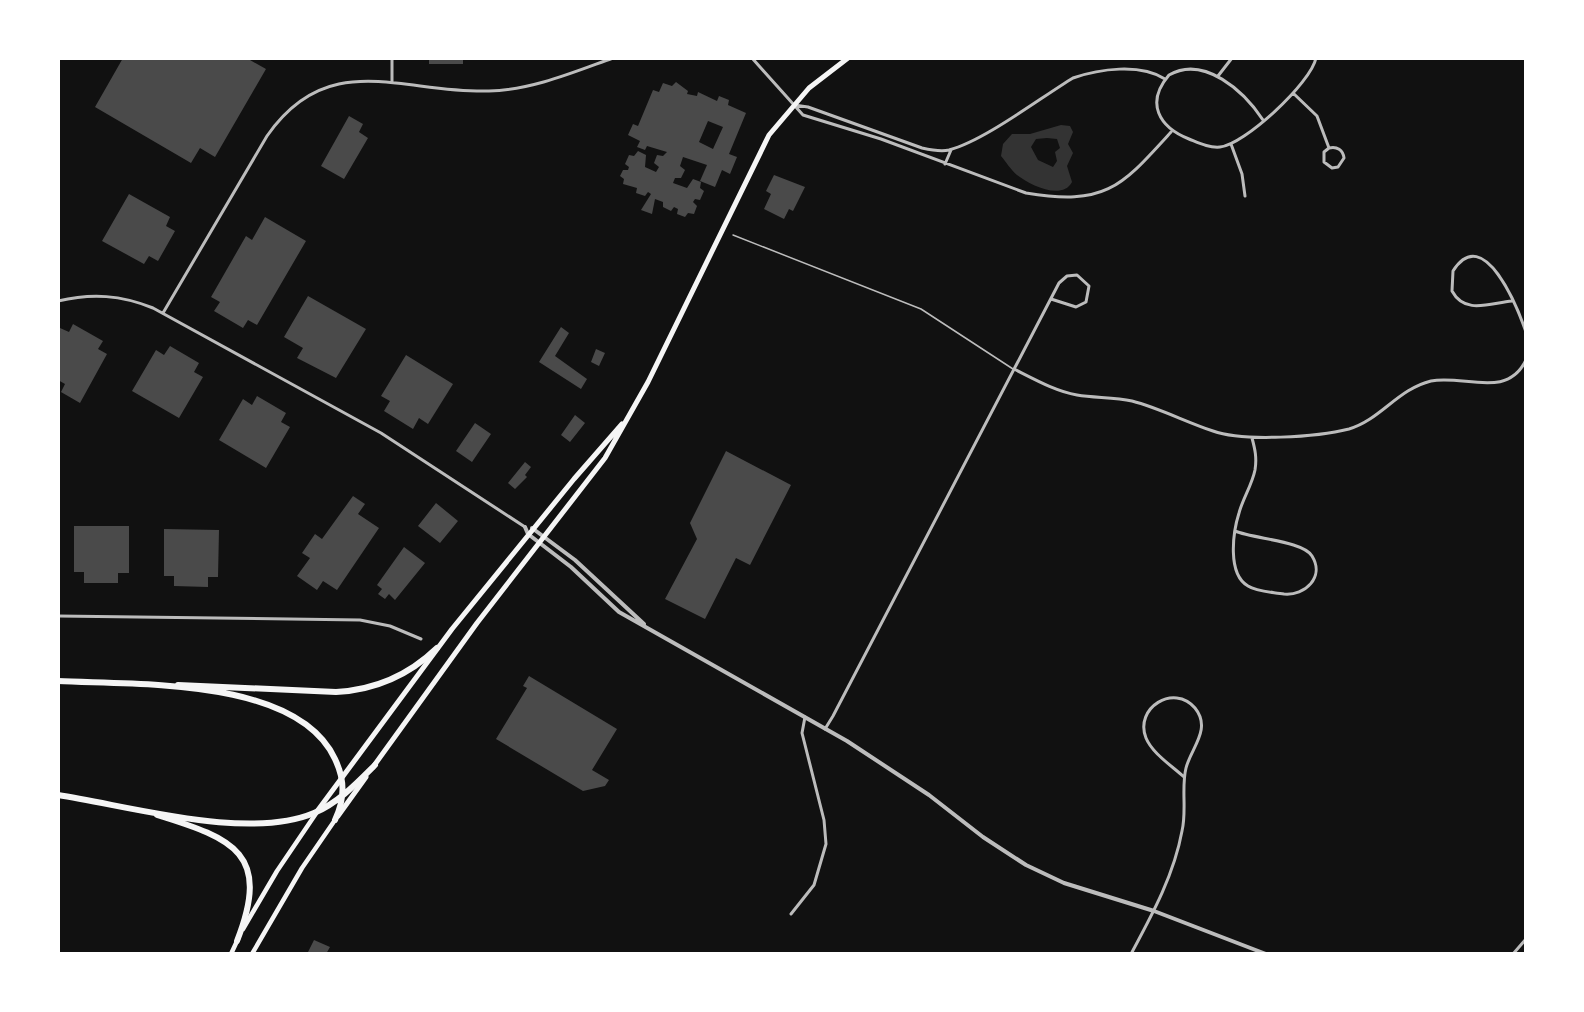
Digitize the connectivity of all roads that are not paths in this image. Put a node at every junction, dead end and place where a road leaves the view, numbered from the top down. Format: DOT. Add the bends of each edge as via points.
graph roads {
  1 [pos="392,58"];
  2 [pos="613,58"];
  3 [pos="752,58"];
  4 [pos="848,58"];
  5 [pos="1232,58"];
  6 [pos="1316,58"];
  7 [pos="1218,76"];
  8 [pos="1165,79"];
  9 [pos="392,82"];
  10 [pos="1293,93"];
  11 [pos="792,105"];
  12 [pos="1263,120"];
  13 [pos="1171,132"];
  14 [pos="1231,144"];
  15 [pos="1329,148"];
  16 [pos="951,150"];
  17 [pos="945,164"];
  18 [pos="1245,196"];
  19 [pos="733,235"];
  20 [pos="1051,299"];
  21 [pos="58,301"];
  22 [pos="1512,301"];
  23 [pos="163,312"];
  24 [pos="1526,332"];
  25 [pos="1526,360"];
  26 [pos="1014,369"];
  27 [pos="628,419"];
  28 [pos="1252,438"];
  29 [pos="525,527"];
  30 [pos="533,528"];
  31 [pos="1235,531"];
  32 [pos="528,534"];
  33 [pos="545,537"];
  34 [pos="540,544"];
  35 [pos="58,616"];
  36 [pos="646,626"];
  37 [pos="421,639"];
  38 [pos="437,648"];
  39 [pos="58,681"];
  40 [pos="138,685"];
  41 [pos="805,717"];
  42 [pos="825,729"];
  43 [pos="375,765"];
  44 [pos="342,777"];
  45 [pos="1184,777"];
  46 [pos="58,795"];
  47 [pos="343,795"];
  48 [pos="130,807"];
  49 [pos="317,812"];
  50 [pos="335,820"];
  51 [pos="1154,911"];
  52 [pos="791,914"];
  53 [pos="1526,939"];
  54 [pos="237,941"];
  55 [pos="231,954"];
  56 [pos="252,954"];
  57 [pos="1131,954"];
  58 [pos="1266,954"];
  59 [pos="1513,954"];
  1 -- 9 [label="street"];
  2 -- 9 [label="street" via="542,82 492,91"];
  3 -- 11 [label="street"];
  4 -- 11 [label="main road"];
  5 -- 7 [label="street"];
  6 -- 10 [label="street"];
  7 -- 8 [label="street" via="1189,67 1176,70"];
  7 -- 12 [label="street" via="1251,104"];
  8 -- 13 [label="street" via="1157,106 1160,119"];
  8 -- 16 [label="street" via="1121,70 1073,78 983,135"];
  9 -- 23 [label="street" via="332,84 288,110 267,136"];
  10 -- 12 [label="street"];
  10 -- 15 [label="street" via="1319,118"];
  11 -- 16 [label="street" via="808,107 922,148"];
  11 -- 17 [label="street" via="813,119 881,139"];
  11 -- 27 [label="main road" via="754,162"];
  12 -- 14 [label="street"];
  13 -- 14 [label="street" via="1215,148"];
  13 -- 17 [label="street" via="1106,192 1051,197 1026,194"];
  14 -- 18 [label="street"];
  15 -- 15 [label="street" via="1323,155 1324,162 1328,167 1338,167 1344,158 1342,152"];
  16 -- 17 [label="street"];
  19 -- 26 [label="lane" via="921,309"];
  20 -- 20 [label="street" via="1067,276 1082,277 1089,286 1089,297 1082,305 1071,307"];
  20 -- 26 [label="street"];
  21 -- 23 [label="street" via="112,296"];
  22 -- 22 [label="street" via="1488,261 1468,258 1453,271 1452,291 1463,303 1474,307"];
  22 -- 24 [label="street"];
  23 -- 29 [label="street" via="381,433"];
  25 -- 28 [label="street" via="1513,376 1498,384 1447,379 1421,384 1346,430"];
  26 -- 28 [label="street" via="1070,393 1128,400 1214,432"];
  26 -- 42 [label="street"];
  27 -- 30 [label="main road"];
  27 -- 33 [label="main road" via="596,471"];
  28 -- 31 [label="street" via="1255,472"];
  29 -- 30 [label="street"];
  29 -- 32 [label="street"];
  30 -- 32 [label="main road"];
  30 -- 33 [label="street"];
  31 -- 31 [label="street" via="1236,569 1247,586 1288,594 1309,586 1316,568 1306,550"];
  32 -- 34 [label="street"];
  32 -- 38 [label="main road"];
  33 -- 34 [label="main road"];
  33 -- 36 [label="street" via="583,566"];
  34 -- 36 [label="street" via="613,608"];
  34 -- 43 [label="main road" via="462,643"];
  35 -- 37 [label="street" via="354,620 384,624"];
  36 -- 41 [label="street"];
  38 -- 40 [label="highway" via="395,678 351,691"];
  38 -- 44 [label="main road"];
  39 -- 40 [label="highway"];
  40 -- 44 [label="highway" via="238,695 277,706 321,736"];
  41 -- 42 [label="street"];
  41 -- 52 [label="street" via="802,733 824,820 826,844 814,885"];
  42 -- 51 [label="street" via="901,776 1026,865 1064,883"];
  43 -- 47 [label="highway"];
  43 -- 50 [label="main road"];
  44 -- 47 [label="highway"];
  44 -- 49 [label="main road"];
  45 -- 45 [label="street" via="1202,723 1190,704 1167,698 1150,708 1144,731 1150,744"];
  45 -- 51 [label="street" via="1182,832"];
  46 -- 48 [label="highway"];
  47 -- 49 [label="highway"];
  47 -- 50 [label="highway"];
  48 -- 49 [label="highway" via="249,825 283,822"];
  48 -- 54 [label="highway" via="196,828 238,854 249,872 252,888"];
  49 -- 54 [label="main road"];
  50 -- 56 [label="main road"];
  51 -- 57 [label="street"];
  51 -- 58 [label="street"];
  53 -- 59 [label="street"];
  54 -- 55 [label="main road"];
}
